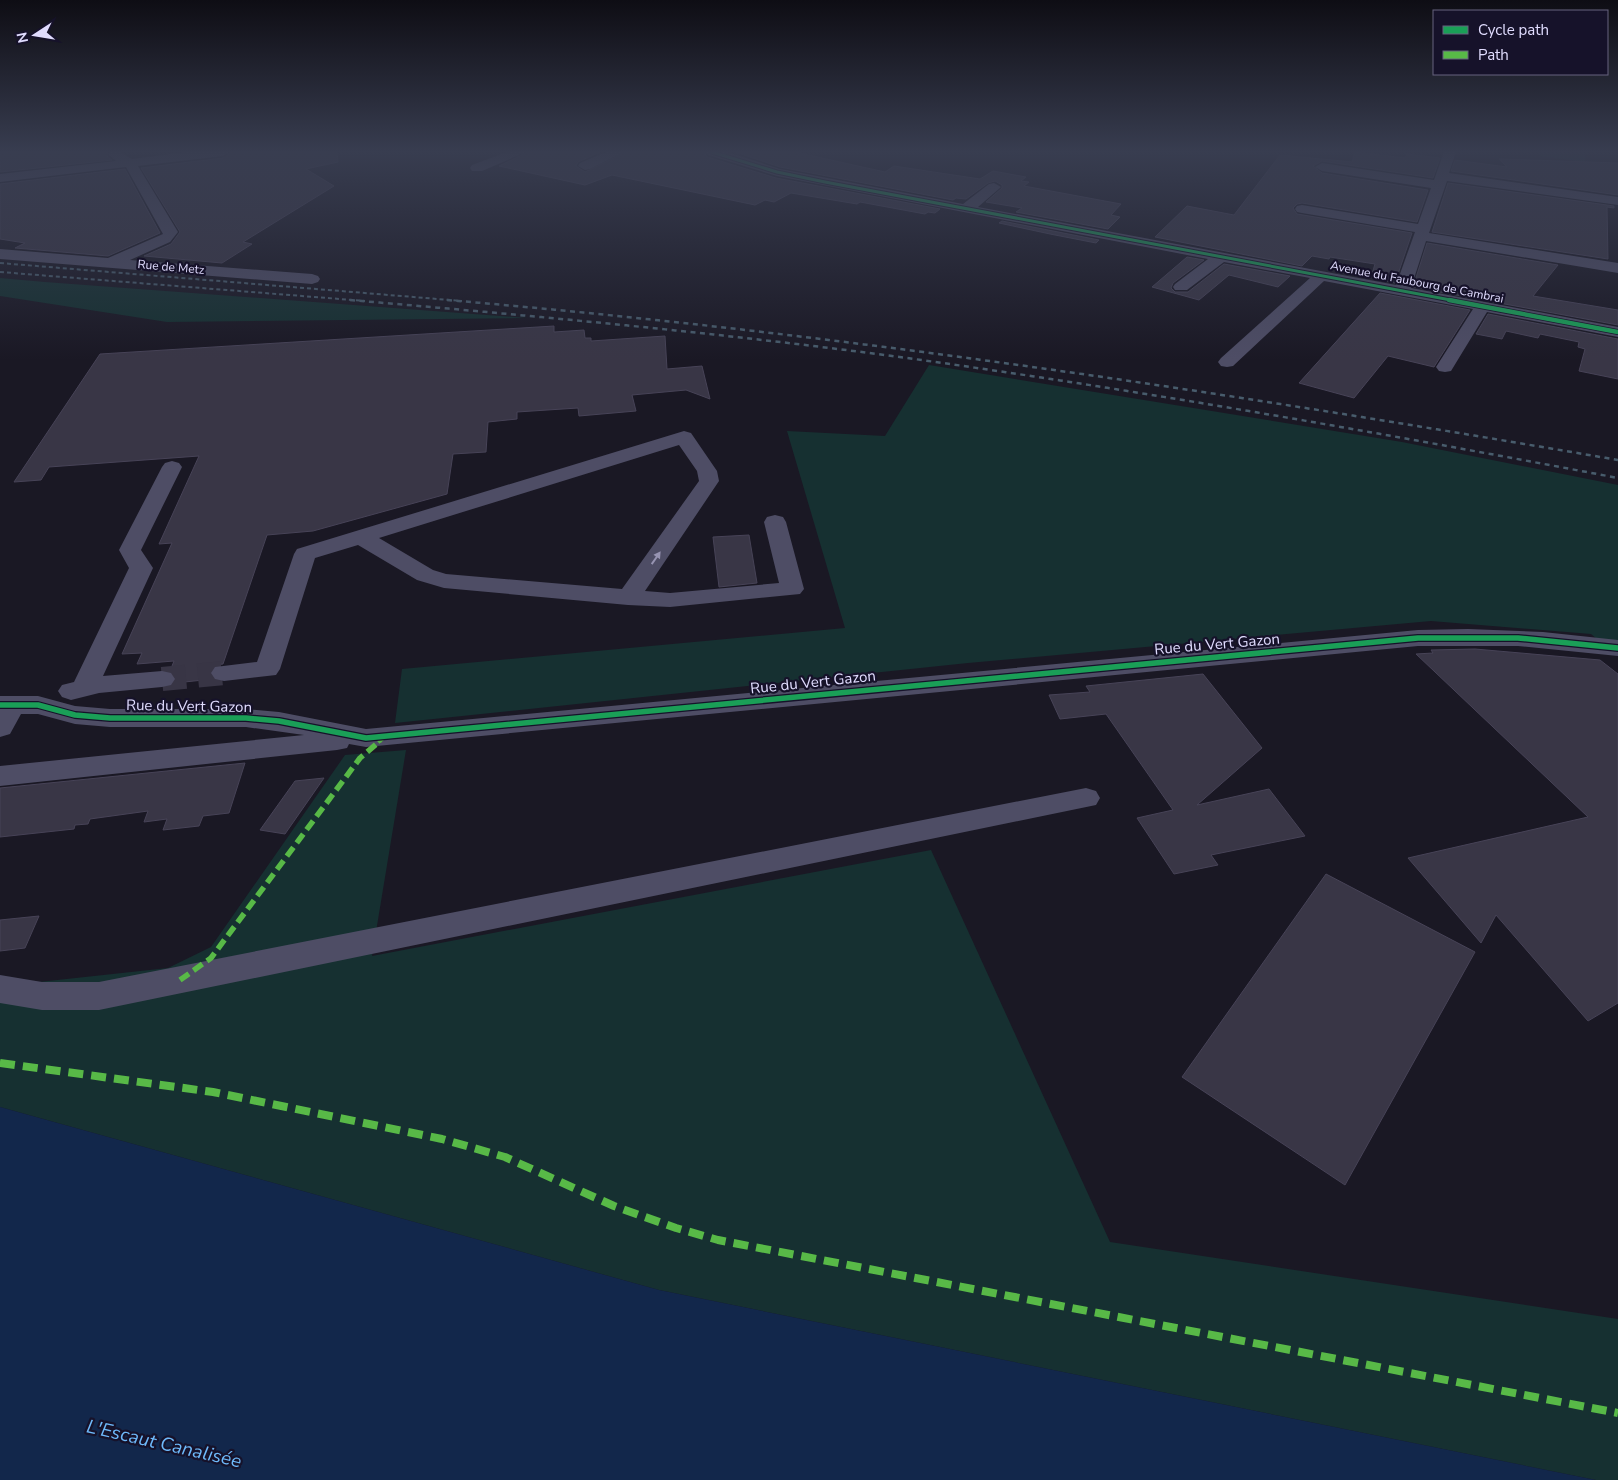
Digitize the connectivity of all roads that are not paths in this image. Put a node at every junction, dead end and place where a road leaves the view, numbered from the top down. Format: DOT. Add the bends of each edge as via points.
graph roads {
  1 [pos="165,221"];
  2 [pos="1036,221"];
  3 [pos="1365,221"];
  4 [pos="1426,221"];
  5 [pos="1422,232"];
  6 [pos="0,254"];
  7 [pos="1222,256"];
  8 [pos="110,262"];
  9 [pos="1618,268"];
  10 [pos="1321,275"];
  11 [pos="312,278"];
  12 [pos="1181,287"];
  13 [pos="1402,290"];
  14 [pos="1482,306"];
  15 [pos="1618,332"];
  16 [pos="1227,362"];
  17 [pos="1445,367"];
  18 [pos="172,468"];
  19 [pos="775,522"];
  20 [pos="361,537"];
  21 [pos="628,598"];
  22 [pos="1618,648"];
  23 [pos="224,673"];
  24 [pos="162,679"];
  25 [pos="85,687"];
  26 [pos="17,704"];
  27 [pos="0,728"];
  28 [pos="366,738"];
  29 [pos="0,776"];
  30 [pos="1086,798"];
  31 [pos="0,990"];
  1 -- 8 [label="street" via="171,232 169,236"];
  2 -- 7 [label="street, Avenue du Faubourg de Cambrai"];
  3 -- 5 [label="street"];
  4 -- 5 [label="street"];
  5 -- 9 [label="street"];
  5 -- 13 [label="street"];
  6 -- 8 [label="street, Rue de Metz"];
  7 -- 10 [label="street, Avenue du Faubourg de Cambrai"];
  7 -- 12 [label="street"];
  8 -- 11 [label="street, Rue de Metz"];
  10 -- 13 [label="street, Avenue du Faubourg de Cambrai"];
  10 -- 16 [label="street"];
  13 -- 14 [label="street, Avenue du Faubourg de Cambrai"];
  14 -- 15 [label="street, Avenue du Faubourg de Cambrai"];
  14 -- 17 [label="street"];
  18 -- 25 [label="street" via="130,550 141,568"];
  19 -- 21 [label="street" via="792,589 683,600"];
  20 -- 21 [label="street" via="425,575 444,580"];
  21 -- 20 [label="street, one-way" via="709,482 707,471 684,437"];
  20 -- 23 [label="street" via="305,554 267,669"];
  22 -- 28 [label="street, Rue du Vert Gazon" via="1520,638 1418,638"];
  24 -- 25 [label="street"];
  25 -- 26 [label="street"];
  26 -- 27 [label="street"];
  26 -- 28 [label="street, Rue du Vert Gazon" via="90,716 278,721"];
  28 -- 29 [label="street, Rue du Vert Gazon"];
  30 -- 31 [label="street" via="99,996 42,996"];
}
